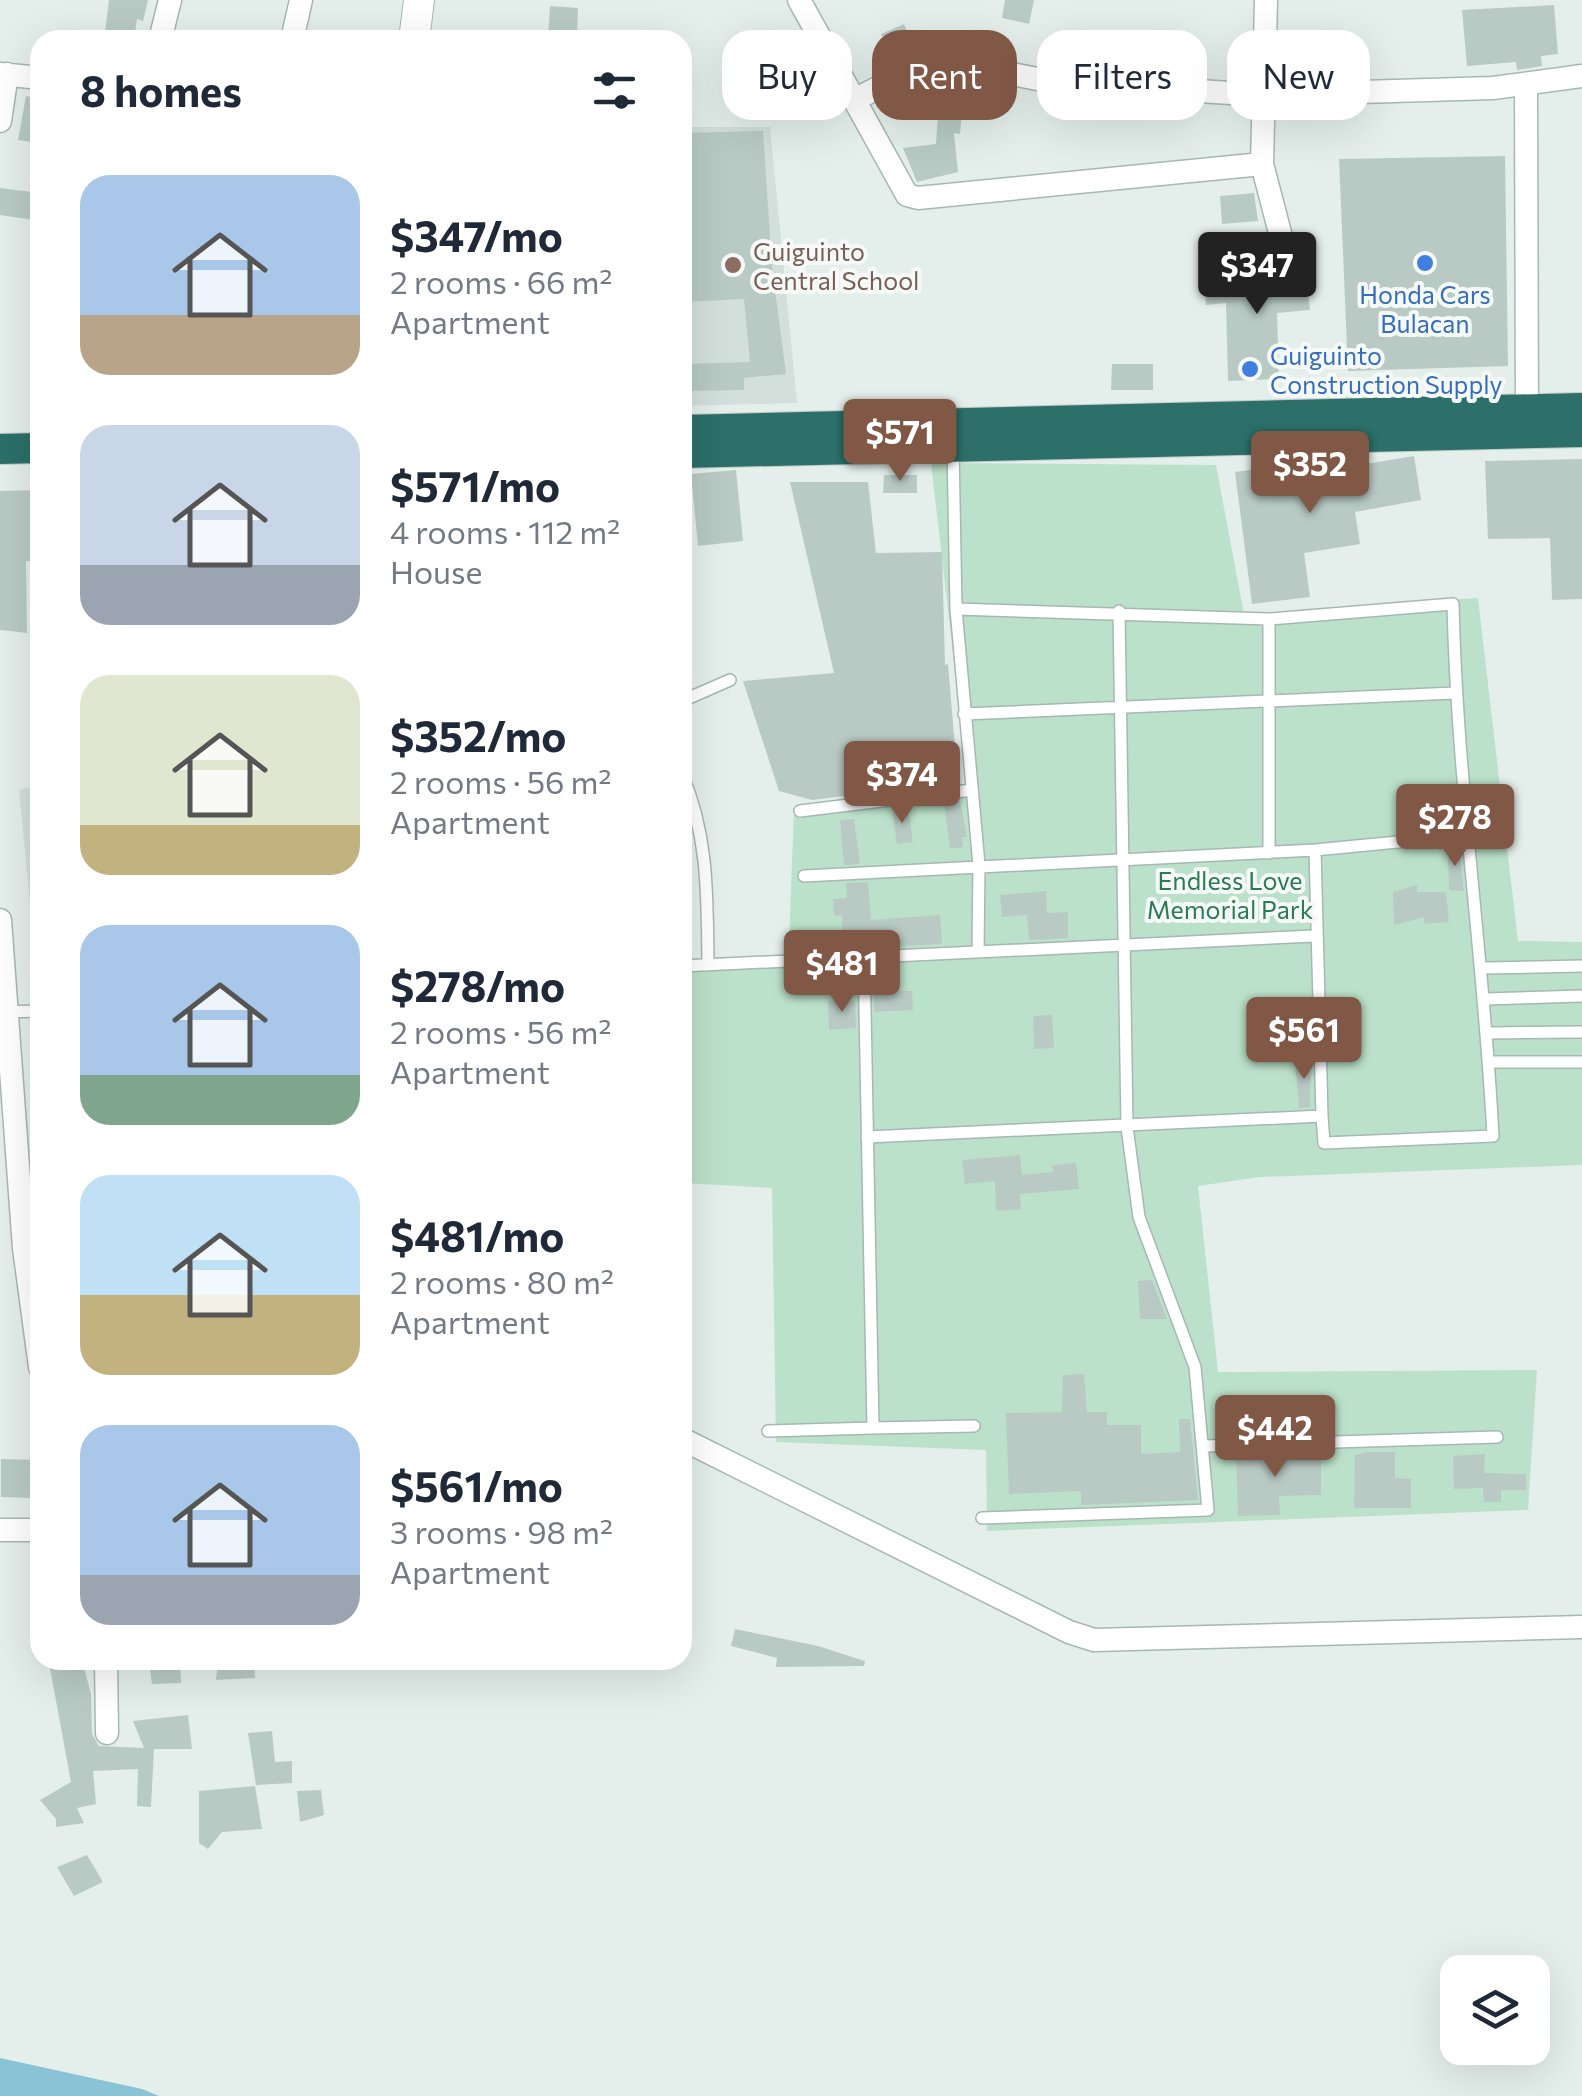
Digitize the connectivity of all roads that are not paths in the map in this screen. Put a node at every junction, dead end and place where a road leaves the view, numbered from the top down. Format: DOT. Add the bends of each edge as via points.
graph roads {
  1 [pos="170,0"];
  2 [pos="301,0"];
  3 [pos="420,0"];
  4 [pos="1266,0"];
  5 [pos="805,2"];
  6 [pos="162,30"];
  7 [pos="294,30"];
  8 [pos="416,30"];
  9 [pos="1265,30"];
  10 [pos="4,74"];
  11 [pos="1582,76"];
  12 [pos="30,77"];
  13 [pos="1526,84"];
  14 [pos="1370,91"];
  15 [pos="1227,94"];
  16 [pos="856,98"];
  17 [pos="1263,120"];
  18 [pos="0,121"];
  19 [pos="1262,164"];
  20 [pos="1285,252"];
  21 [pos="1582,408"];
  22 [pos="1527,421"];
  23 [pos="692,430"];
  24 [pos="1582,432"];
  25 [pos="953,447"];
  26 [pos="30,448"];
  27 [pos="0,449"];
  28 [pos="692,453"];
  29 [pos="30,467"];
  30 [pos="0,468"];
  31 [pos="956,609"];
  32 [pos="1119,611"];
  33 [pos="1269,619"];
  34 [pos="730,680"];
  35 [pos="1455,694"];
  36 [pos="692,697"];
  37 [pos="1268,704"];
  38 [pos="1122,709"];
  39 [pos="964,714"];
  40 [pos="972,790"];
  41 [pos="692,798"];
  42 [pos="800,811"];
  43 [pos="1470,835"];
  44 [pos="1315,850"];
  45 [pos="1269,853"];
  46 [pos="1124,858"];
  47 [pos="979,865"];
  48 [pos="804,876"];
  49 [pos="0,920"];
  50 [pos="1314,936"];
  51 [pos="1127,942"];
  52 [pos="978,952"];
  53 [pos="864,956"];
  54 [pos="708,965"];
  55 [pos="692,966"];
  56 [pos="1582,966"];
  57 [pos="1484,968"];
  58 [pos="1582,996"];
  59 [pos="1486,998"];
  60 [pos="30,1011"];
  61 [pos="5,1012"];
  62 [pos="1488,1032"];
  63 [pos="1582,1032"];
  64 [pos="1490,1062"];
  65 [pos="1582,1062"];
  66 [pos="1322,1116"];
  67 [pos="1126,1128"];
  68 [pos="867,1137"];
  69 [pos="30,1293"];
  70 [pos="974,1426"];
  71 [pos="873,1428"];
  72 [pos="768,1431"];
  73 [pos="1497,1436"];
  74 [pos="692,1444"];
  75 [pos="1204,1446"];
  76 [pos="982,1518"];
  77 [pos="0,1530"];
  78 [pos="30,1530"];
  79 [pos="1582,1627"];
  80 [pos="106,1670"];
  81 [pos="107,1732"];
  1 -- 6 [label="street"];
  2 -- 7 [label="street"];
  3 -- 8 [label="street"];
  4 -- 9 [label="street"];
  5 -- 16 [label="street"];
  10 -- 12 [label="street"];
  10 -- 18 [label="street"];
  11 -- 13 [label="street"];
  13 -- 14 [label="street"];
  13 -- 22 [label="street"];
  15 -- 16 [label="street" via="1053,82 934,59"];
  16 -- 19 [label="street" via="900,186 918,198"];
  17 -- 19 [label="street"];
  19 -- 20 [label="street"];
  21 -- 22 [label="highway"];
  22 -- 23 [label="highway"];
  22 -- 24 [label="highway"];
  22 -- 25 [label="highway"];
  25 -- 28 [label="highway"];
  25 -- 31 [label="lane"];
  26 -- 27 [label="highway"];
  29 -- 30 [label="highway"];
  31 -- 32 [label="lane"];
  31 -- 39 [label="lane"];
  32 -- 33 [label="lane"];
  32 -- 38 [label="lane"];
  33 -- 35 [label="lane" via="1453,604"];
  33 -- 37 [label="lane"];
  34 -- 36 [label="lane"];
  35 -- 37 [label="lane"];
  35 -- 43 [label="lane"];
  37 -- 38 [label="lane"];
  37 -- 45 [label="lane"];
  38 -- 39 [label="lane"];
  38 -- 46 [label="lane"];
  39 -- 40 [label="lane"];
  40 -- 42 [label="lane"];
  40 -- 47 [label="lane"];
  41 -- 54 [label="lane" via="706,851"];
  43 -- 44 [label="lane"];
  43 -- 57 [label="lane"];
  44 -- 45 [label="lane"];
  44 -- 50 [label="lane"];
  45 -- 46 [label="lane"];
  46 -- 47 [label="lane"];
  46 -- 51 [label="lane"];
  47 -- 48 [label="lane"];
  47 -- 52 [label="lane"];
  49 -- 61 [label="street"];
  50 -- 51 [label="lane"];
  50 -- 66 [label="lane"];
  51 -- 52 [label="lane"];
  51 -- 67 [label="lane"];
  52 -- 53 [label="lane"];
  53 -- 54 [label="lane"];
  53 -- 68 [label="lane"];
  54 -- 55 [label="lane"];
  56 -- 57 [label="lane"];
  57 -- 59 [label="lane"];
  58 -- 59 [label="lane"];
  59 -- 62 [label="lane"];
  60 -- 61 [label="lane"];
  61 -- 69 [label="street"];
  62 -- 63 [label="lane"];
  62 -- 64 [label="lane"];
  64 -- 65 [label="lane"];
  64 -- 66 [label="lane" via="1493,1136 1324,1143"];
  66 -- 67 [label="lane"];
  67 -- 68 [label="lane"];
  67 -- 75 [label="lane" via="1140,1217 1193,1356"];
  68 -- 71 [label="lane"];
  70 -- 71 [label="lane"];
  71 -- 72 [label="lane"];
  73 -- 75 [label="lane"];
  74 -- 79 [label="street" via="1094,1640"];
  75 -- 76 [label="lane" via="1208,1510"];
  77 -- 78 [label="street"];
  80 -- 81 [label="street"];
}
